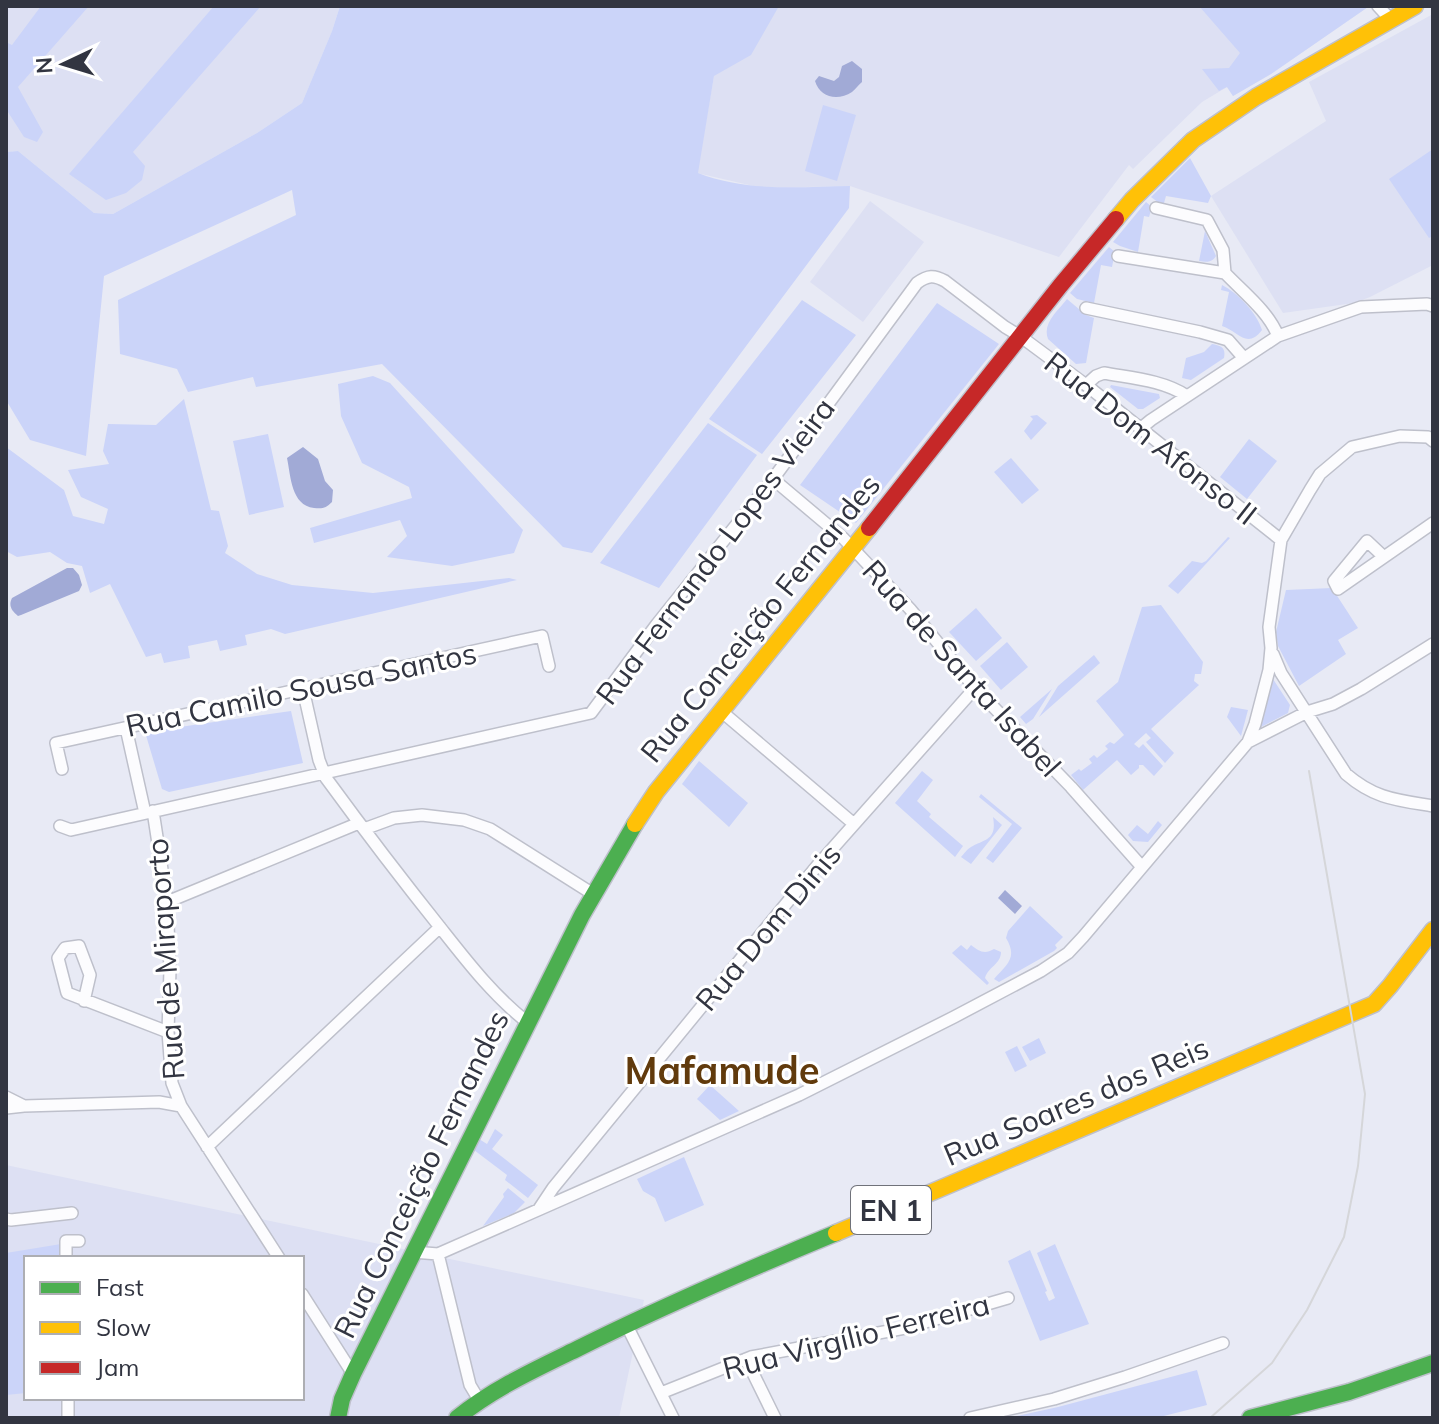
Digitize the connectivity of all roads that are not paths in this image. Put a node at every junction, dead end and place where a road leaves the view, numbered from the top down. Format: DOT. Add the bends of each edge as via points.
graph roads {
  1 [pos="1378,6"];
  2 [pos="1415,6"];
  3 [pos="1391,13"];
  4 [pos="1156,208"];
  5 [pos="1118,256"];
  6 [pos="1225,273"];
  7 [pos="1433,306"];
  8 [pos="1086,308"];
  9 [pos="1020,336"];
  10 [pos="1278,336"];
  11 [pos="1243,357"];
  12 [pos="1086,385"];
  13 [pos="1187,396"];
  14 [pos="1140,429"];
  15 [pos="1433,441"];
  16 [pos="773,479"];
  17 [pos="1433,523"];
  18 [pos="1281,540"];
  19 [pos="852,549"];
  20 [pos="1384,557"];
  21 [pos="1433,644"];
  22 [pos="1271,648"];
  23 [pos="549,666"];
  24 [pos="975,688"];
  25 [pos="303,689"];
  26 [pos="721,711"];
  27 [pos="1307,712"];
  28 [pos="126,728"];
  29 [pos="1248,742"];
  30 [pos="62,769"];
  31 [pos="324,774"];
  32 [pos="1433,806"];
  33 [pos="149,812"];
  34 [pos="854,824"];
  35 [pos="60,826"];
  36 [pos="362,826"];
  37 [pos="1142,867"];
  38 [pos="593,894"];
  39 [pos="167,902"];
  40 [pos="440,927"];
  41 [pos="1433,930"];
  42 [pos="84,1001"];
  43 [pos="527,1022"];
  44 [pos="168,1032"];
  45 [pos="6,1097"];
  46 [pos="24,1106"];
  47 [pos="181,1106"];
  48 [pos="6,1108"];
  49 [pos="207,1147"];
  50 [pos="538,1210"];
  51 [pos="72,1213"];
  52 [pos="6,1219"];
  53 [pos="79,1241"];
  54 [pos="413,1252"];
  55 [pos="438,1254"];
  56 [pos="66,1256"];
  57 [pos="278,1256"];
  58 [pos="304,1297"];
  59 [pos="1008,1298"];
  60 [pos="626,1324"];
  61 [pos="1223,1343"];
  62 [pos="746,1359"];
  63 [pos="1433,1363"];
  64 [pos="353,1374"];
  65 [pos="1349,1392"];
  66 [pos="661,1393"];
  67 [pos="479,1400"];
  68 [pos="338,1418"];
  69 [pos="457,1418"];
  70 [pos="673,1418"];
  71 [pos="775,1418"];
  72 [pos="970,1418"];
  73 [pos="1250,1418"];
  74 [pos="1292,1418"];
  1 -- 3 [label="street"];
  2 -- 3 [label="main road, Rua Conceição Fernandes"];
  3 -- 9 [label="main road, Rua Conceição Fernandes" via="1193,140 1124,209"];
  4 -- 6 [label="street" via="1207,220 1223,250"];
  5 -- 6 [label="street"];
  6 -- 10 [label="street" via="1265,314"];
  7 -- 10 [label="street" via="1361,307"];
  8 -- 11 [label="street" via="1228,340"];
  9 -- 12 [label="street, Rua Dom Afonso II"];
  9 -- 16 [label="street, Rua Fernando Lopes Vieira" via="945,281 924,278"];
  9 -- 19 [label="main road, Rua Conceição Fernandes"];
  10 -- 11 [label="street"];
  11 -- 13 [label="street"];
  12 -- 13 [label="street" via="1104,373 1176,388"];
  12 -- 14 [label="street, Rua Dom Afonso II"];
  13 -- 14 [label="street"];
  14 -- 18 [label="street, Rua Dom Afonso II"];
  15 -- 18 [label="street" via="1400,436 1352,447 1320,474"];
  16 -- 19 [label="street, Rua de Santa Isabel"];
  16 -- 31 [label="street, Rua Fernando Lopes Vieira" via="591,713"];
  17 -- 20 [label="street"];
  18 -- 22 [label="street"];
  19 -- 24 [label="street, Rua de Santa Isabel"];
  19 -- 26 [label="main road, Rua Conceição Fernandes"];
  20 -- 20 [label="street" via="1373,565 1338,589 1334,581 1367,541"];
  21 -- 27 [label="street" via="1361,689"];
  22 -- 27 [label="street"];
  22 -- 29 [label="street"];
  23 -- 25 [label="street, Rua Camilo Sousa Santos" via="542,636"];
  24 -- 34 [label="street, Rua Dom Dinis"];
  24 -- 37 [label="street, Rua de Santa Isabel"];
  25 -- 28 [label="street, Rua Camilo Sousa Santos"];
  25 -- 31 [label="street"];
  26 -- 34 [label="street"];
  26 -- 38 [label="main road, Rua Conceição Fernandes" via="656,792"];
  27 -- 29 [label="street"];
  27 -- 32 [label="street" via="1346,774 1360,786 1382,797"];
  28 -- 30 [label="street, Rua Camilo Sousa Santos" via="56,743"];
  28 -- 33 [label="street, Rua de Miraporto"];
  29 -- 37 [label="street"];
  31 -- 33 [label="street, Rua Fernando Lopes Vieira"];
  31 -- 36 [label="street"];
  33 -- 35 [label="street, Rua Fernando Lopes Vieira" via="71,830"];
  33 -- 39 [label="street, Rua de Miraporto"];
  34 -- 50 [label="street, Rua Dom Dinis"];
  36 -- 38 [label="street" via="422,815 464,820 490,829"];
  36 -- 39 [label="street"];
  36 -- 40 [label="street"];
  37 -- 50 [label="street" via="1068,953 1041,971 799,1095"];
  38 -- 43 [label="main road, Rua Conceição Fernandes"];
  39 -- 44 [label="street, Rua de Miraporto"];
  40 -- 43 [label="street" via="486,984"];
  40 -- 49 [label="street"];
  41 -- 60 [label="main road, Rua Soares dos Reis / EN 1" via="1374,1004"];
  42 -- 42 [label="street" via="67,993 58,958 65,948 79,946 90,975"];
  42 -- 44 [label="street"];
  43 -- 54 [label="main road, Rua Conceição Fernandes"];
  44 -- 47 [label="street, Rua de Miraporto" via="172,1083"];
  45 -- 46 [label="street"];
  46 -- 47 [label="street"];
  46 -- 48 [label="street"];
  47 -- 49 [label="street, Rua de Miraporto"];
  49 -- 57 [label="street, Rua de Miraporto"];
  50 -- 55 [label="street"];
  51 -- 52 [label="street"];
  53 -- 56 [label="street" via="66,1241"];
  54 -- 55 [label="street"];
  54 -- 64 [label="main road, Rua Conceição Fernandes"];
  55 -- 67 [label="street" via="470,1385"];
  58 -- 64 [label="street"];
  59 -- 62 [label="street, Rua Virgílio Ferreira" via="905,1328"];
  60 -- 66 [label="street"];
  60 -- 67 [label="main road, Rua Soares dos Reis / EN 1"];
  61 -- 72 [label="street" via="1054,1399"];
  62 -- 66 [label="street, Rua Virgílio Ferreira"];
  62 -- 71 [label="street"];
  63 -- 65 [label="main road"];
  64 -- 68 [label="main road, Rua Conceição Fernandes"];
  65 -- 73 [label="main road"];
  65 -- 74 [label="main road"];
  66 -- 70 [label="street"];
  67 -- 69 [label="main road, Rua Soares dos Reis / EN 1"];
}
